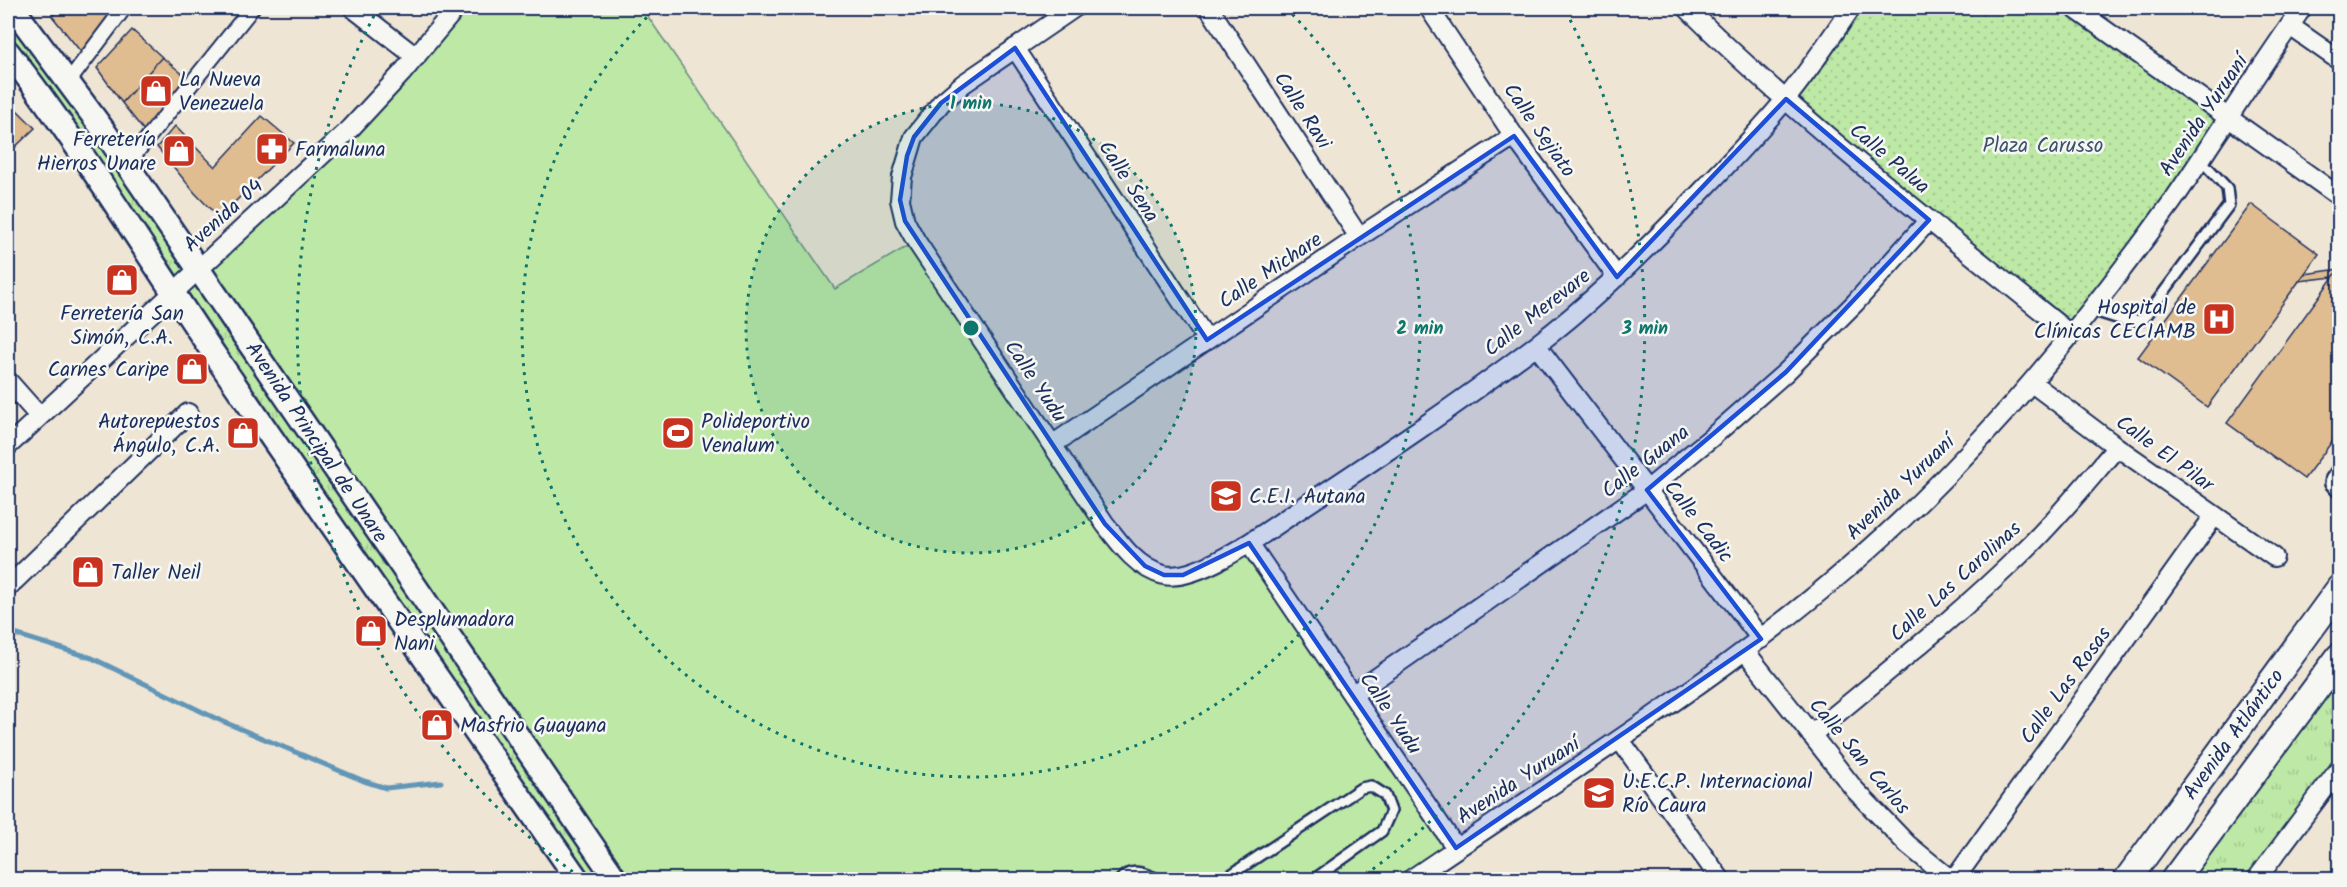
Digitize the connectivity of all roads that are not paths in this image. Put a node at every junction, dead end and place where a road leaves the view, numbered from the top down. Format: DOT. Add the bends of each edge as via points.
graph roads {
  1 [pos="13,8"];
  2 [pos="124,8"];
  3 [pos="252,8"];
  4 [pos="353,8"];
  5 [pos="456,8"];
  6 [pos="1074,8"];
  7 [pos="1209,8"];
  8 [pos="1429,8"];
  9 [pos="1687,8"];
  10 [pos="1851,8"];
  11 [pos="2074,8"];
  12 [pos="2302,8"];
  13 [pos="2290,26"];
  14 [pos="1015,48"];
  15 [pos="8,52"];
  16 [pos="416,57"];
  17 [pos="2340,61"];
  18 [pos="69,81"];
  19 [pos="1786,99"];
  20 [pos="2228,117"];
  21 [pos="1514,136"];
  22 [pos="2200,159"];
  23 [pos="126,165"];
  24 [pos="2340,197"];
  25 [pos="1929,220"];
  26 [pos="1359,237"];
  27 [pos="196,269"];
  28 [pos="1617,277"];
  29 [pos="171,292"];
  30 [pos="2091,310"];
  31 [pos="2071,335"];
  32 [pos="1207,340"];
  33 [pos="1536,345"];
  34 [pos="8,381"];
  35 [pos="2032,383"];
  36 [pos="188,412"];
  37 [pos="39,416"];
  38 [pos="1052,445"];
  39 [pos="8,446"];
  40 [pos="2116,447"];
  41 [pos="2340,465"];
  42 [pos="1647,490"];
  43 [pos="2340,495"];
  44 [pos="2214,516"];
  45 [pos="1249,543"];
  46 [pos="2274,557"];
  47 [pos="1183,575"];
  48 [pos="8,587"];
  49 [pos="2340,588"];
  50 [pos="1761,639"];
  51 [pos="1744,651"];
  52 [pos="2340,656"];
  53 [pos="1352,695"];
  54 [pos="1811,735"];
  55 [pos="1620,740"];
  56 [pos="2340,768"];
  57 [pos="1456,848"];
  58 [pos="578,879"];
  59 [pos="616,879"];
  60 [pos="1120,879"];
  61 [pos="1160,879"];
  62 [pos="1223,879"];
  63 [pos="1313,879"];
  64 [pos="1410,879"];
  65 [pos="1721,879"];
  66 [pos="1953,879"];
  67 [pos="2127,879"];
  68 [pos="2174,879"];
  69 [pos="2256,879"];
  1 -- 18 [label="street, Avenida Principal de Unare"];
  2 -- 18 [label="street"];
  3 -- 23 [label="street"];
  4 -- 16 [label="street"];
  5 -- 16 [label="street, Avenida 04"];
  6 -- 14 [label="street"];
  7 -- 26 [label="street, Calle Ravi"];
  8 -- 21 [label="street, Calle Sejiato"];
  9 -- 19 [label="street, Calle Palua"];
  10 -- 19 [label="street, Calle Merevare"];
  11 -- 20 [label="street"];
  12 -- 13 [label="street, Avenida Yuruaní"];
  13 -- 17 [label="street"];
  13 -- 20 [label="street, Avenida Yuruaní"];
  14 -- 32 [label="street, Calle Sena"];
  14 -- 38 [label="street, Calle Yudu" via="941,103 914,137 902,177 900,200 916,241"];
  15 -- 29 [label="street, Avenida Principal de Unare"];
  16 -- 27 [label="street, Avenida 04" via="351,128"];
  18 -- 23 [label="street, Avenida Principal de Unare"];
  19 -- 25 [label="street, Calle Palua"];
  19 -- 28 [label="street, Calle Merevare"];
  20 -- 22 [label="street, Avenida Yuruaní"];
  20 -- 24 [label="street"];
  21 -- 26 [label="street, Calle Michare"];
  21 -- 28 [label="street, Calle Sejiato"];
  22 -- 30 [label="street, Avenida Yuruaní"];
  22 -- 30 [label="lane" via="2223,182 2230,195 2229,205 2143,320 2126,321"];
  23 -- 27 [label="street, Avenida Principal de Unare"];
  25 -- 31 [label="street, Calle Palua"];
  25 -- 42 [label="street, Calle Guana" via="1786,372"];
  26 -- 32 [label="street, Calle Michare"];
  27 -- 29 [label="street, Avenida 04"];
  27 -- 59 [label="street, Avenida Principal de Unare"];
  28 -- 33 [label="street, Calle Merevare"];
  29 -- 37 [label="street, Avenida 04"];
  29 -- 58 [label="street, Avenida Principal de Unare"];
  30 -- 31 [label="street, Avenida Yuruaní"];
  31 -- 35 [label="street, Avenida Yuruaní"];
  32 -- 38 [label="street, Calle Michare"];
  33 -- 42 [label="street, Calle Cadic"];
  33 -- 45 [label="street, Calle Merevare"];
  34 -- 37 [label="street"];
  35 -- 40 [label="street, Calle El Pilar"];
  35 -- 50 [label="street, Avenida Yuruaní" via="1918,505"];
  36 -- 48 [label="street"];
  37 -- 39 [label="street, Avenida 04"];
  38 -- 47 [label="street, Calle Yudu" via="1124,548 1144,566 1164,575"];
  40 -- 44 [label="street, Calle El Pilar"];
  40 -- 54 [label="street, Calle Las Carolinas" via="2026,550"];
  41 -- 43 [label="lane" via="2331,484"];
  42 -- 50 [label="street, Calle Cadic"];
  42 -- 53 [label="street, Calle Guana"];
  44 -- 46 [label="street, Calle El Pilar"];
  44 -- 66 [label="street, Calle Las Rosas"];
  45 -- 47 [label="street, Calle Merevare"];
  45 -- 53 [label="street, Calle Yudu"];
  49 -- 67 [label="main road, Avenida Atlántico"];
  50 -- 51 [label="street, Avenida Yuruaní"];
  51 -- 54 [label="street, Calle San Carlos"];
  51 -- 55 [label="street, Avenida Yuruaní"];
  52 -- 68 [label="main road, Avenida Atlántico"];
  53 -- 57 [label="street, Calle Yudu"];
  54 -- 66 [label="street, Calle San Carlos" via="1882,819"];
  55 -- 57 [label="street, Avenida Yuruaní"];
  55 -- 65 [label="street"];
  56 -- 69 [label="street"];
  57 -- 64 [label="street, Avenida Yuruaní"];
  60 -- 61 [label="lane" via="1135,871"];
  62 -- 63 [label="lane" via="1361,788 1371,786 1385,795 1390,811 1382,831"];
}
